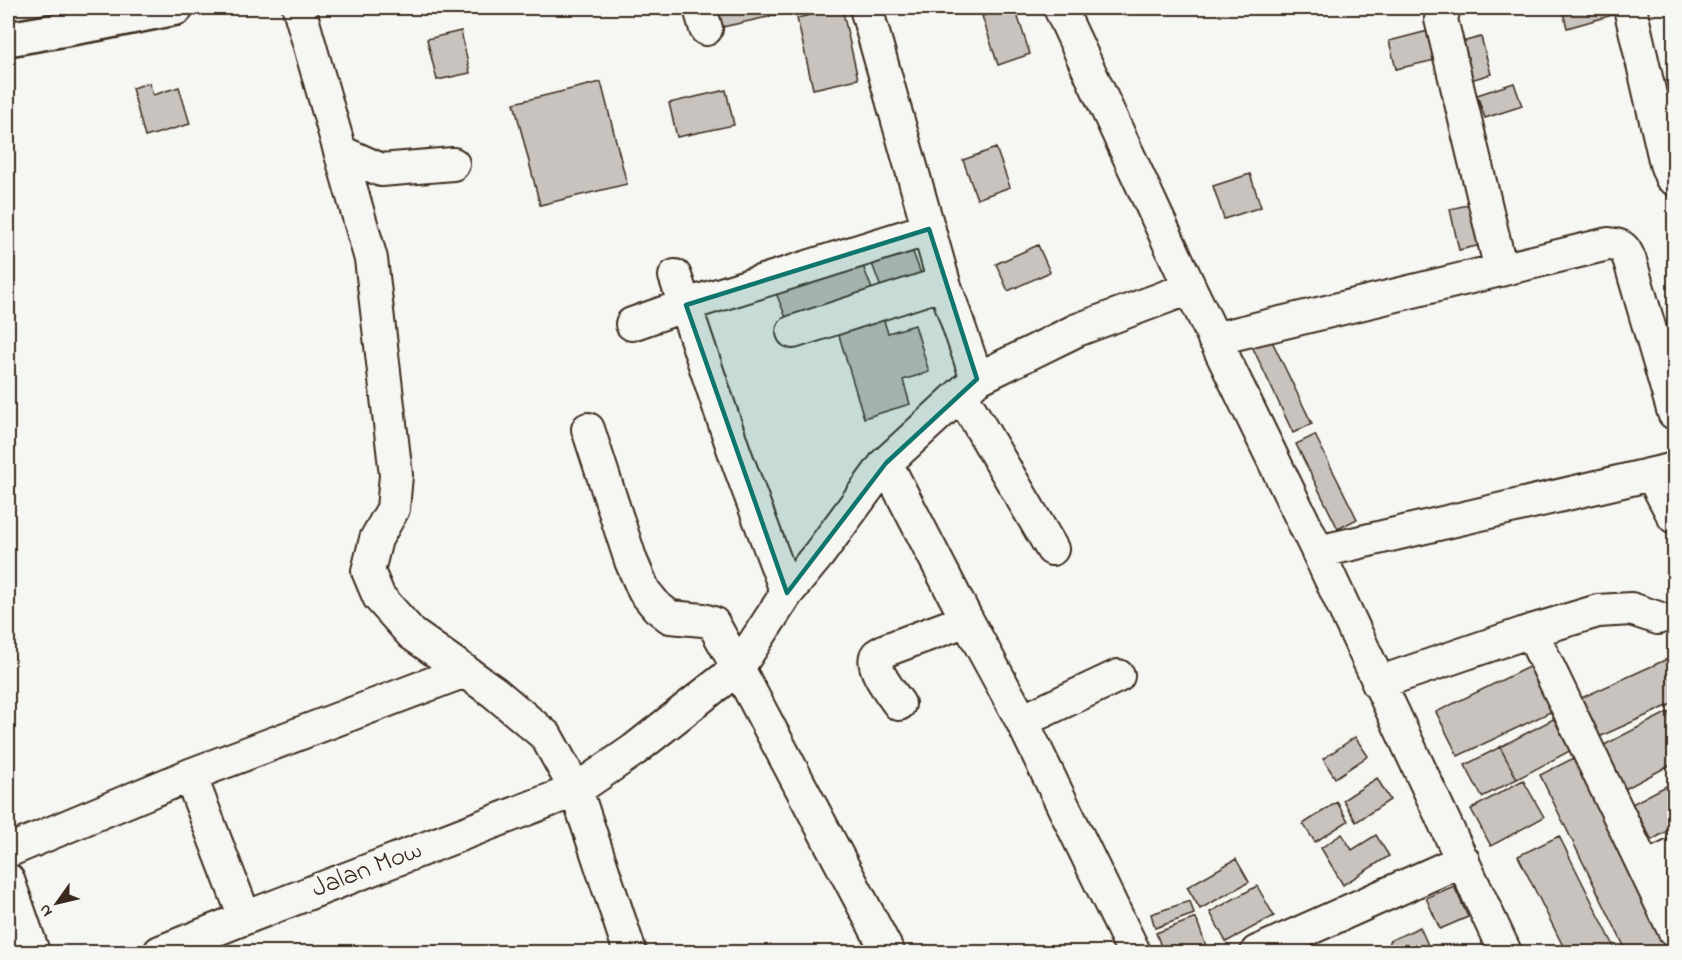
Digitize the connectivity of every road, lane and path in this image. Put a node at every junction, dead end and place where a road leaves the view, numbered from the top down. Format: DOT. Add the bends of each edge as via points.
graph roads {
  1 [pos="176,8"];
  2 [pos="299,8"];
  3 [pos="867,8"];
  4 [pos="1060,8"];
  5 [pos="1444,8"];
  6 [pos="1630,8"];
  7 [pos="8,39"];
  8 [pos="341,152"];
  9 [pos="453,164"];
  10 [pos="1674,179"];
  11 [pos="929,229"];
  12 [pos="1501,270"];
  13 [pos="675,276"];
  14 [pos="944,283"];
  15 [pos="1190,288"];
  16 [pos="686,305"];
  17 [pos="632,324"];
  18 [pos="794,332"];
  19 [pos="1214,339"];
  20 [pos="969,387"];
  21 [pos="1674,413"];
  22 [pos="588,429"];
  23 [pos="886,463"];
  24 [pos="1664,472"];
  25 [pos="1674,517"];
  26 [pos="1052,549"];
  27 [pos="1318,552"];
  28 [pos="786,593"];
  29 [pos="1658,618"];
  30 [pos="967,620"];
  31 [pos="1531,631"];
  32 [pos="738,668"];
  33 [pos="465,671"];
  34 [pos="1118,676"];
  35 [pos="1378,683"];
  36 [pos="899,704"];
  37 [pos="1022,722"];
  38 [pos="190,775"];
  39 [pos="576,790"];
  40 [pos="8,850"];
  41 [pos="1674,855"];
  42 [pos="1463,860"];
  43 [pos="1645,869"];
  44 [pos="8,880"];
  45 [pos="245,918"];
  46 [pos="1674,930"];
  47 [pos="33,952"];
  48 [pos="159,952"];
  49 [pos="630,952"];
  50 [pos="888,952"];
  51 [pos="1134,952"];
  52 [pos="1257,952"];
  53 [pos="1505,952"];
  1 -- 7 [label="main road"];
  2 -- 8 [label="street"];
  3 -- 11 [label="street"];
  4 -- 15 [label="street"];
  5 -- 12 [label="street" via="1441,19"];
  6 -- 10 [label="street" via="1666,164"];
  8 -- 9 [label="street" via="381,170"];
  8 -- 33 [label="street" via="371,259 396,475 393,509 376,539 368,571 379,597 412,634"];
  11 -- 14 [label="street"];
  11 -- 16 [label="street"];
  12 -- 19 [label="street"];
  12 -- 21 [label="street" via="1608,244 1626,250"];
  13 -- 16 [label="street"];
  14 -- 18 [label="street"];
  14 -- 20 [label="street"];
  15 -- 19 [label="street"];
  15 -- 20 [label="street, Jalan Mow" via="1077,330"];
  16 -- 17 [label="street"];
  16 -- 28 [label="street"];
  19 -- 27 [label="street"];
  20 -- 23 [label="street, Jalan Mow"];
  20 -- 26 [label="street"];
  22 -- 32 [label="street" via="644,591 670,617 713,623"];
  23 -- 28 [label="street, Jalan Mow"];
  23 -- 30 [label="street"];
  24 -- 25 [label="street"];
  24 -- 27 [label="street"];
  27 -- 35 [label="street"];
  28 -- 32 [label="street, Jalan Mow"];
  29 -- 31 [label="street" via="1631,609 1598,612"];
  30 -- 36 [label="street" via="878,654 875,667"];
  30 -- 37 [label="street"];
  31 -- 35 [label="street"];
  31 -- 43 [label="street"];
  32 -- 39 [label="street, Jalan Mow"];
  32 -- 50 [label="street"];
  33 -- 38 [label="street"];
  33 -- 39 [label="street" via="546,736"];
  34 -- 37 [label="street"];
  35 -- 42 [label="street"];
  37 -- 51 [label="street"];
  38 -- 40 [label="street"];
  38 -- 45 [label="street"];
  39 -- 45 [label="street, Jalan Mow"];
  39 -- 49 [label="street"];
  41 -- 43 [label="street"];
  42 -- 52 [label="street"];
  42 -- 53 [label="street"];
  43 -- 46 [label="street"];
  44 -- 47 [label="street"];
  45 -- 48 [label="street, Jalan Mow"];
}
